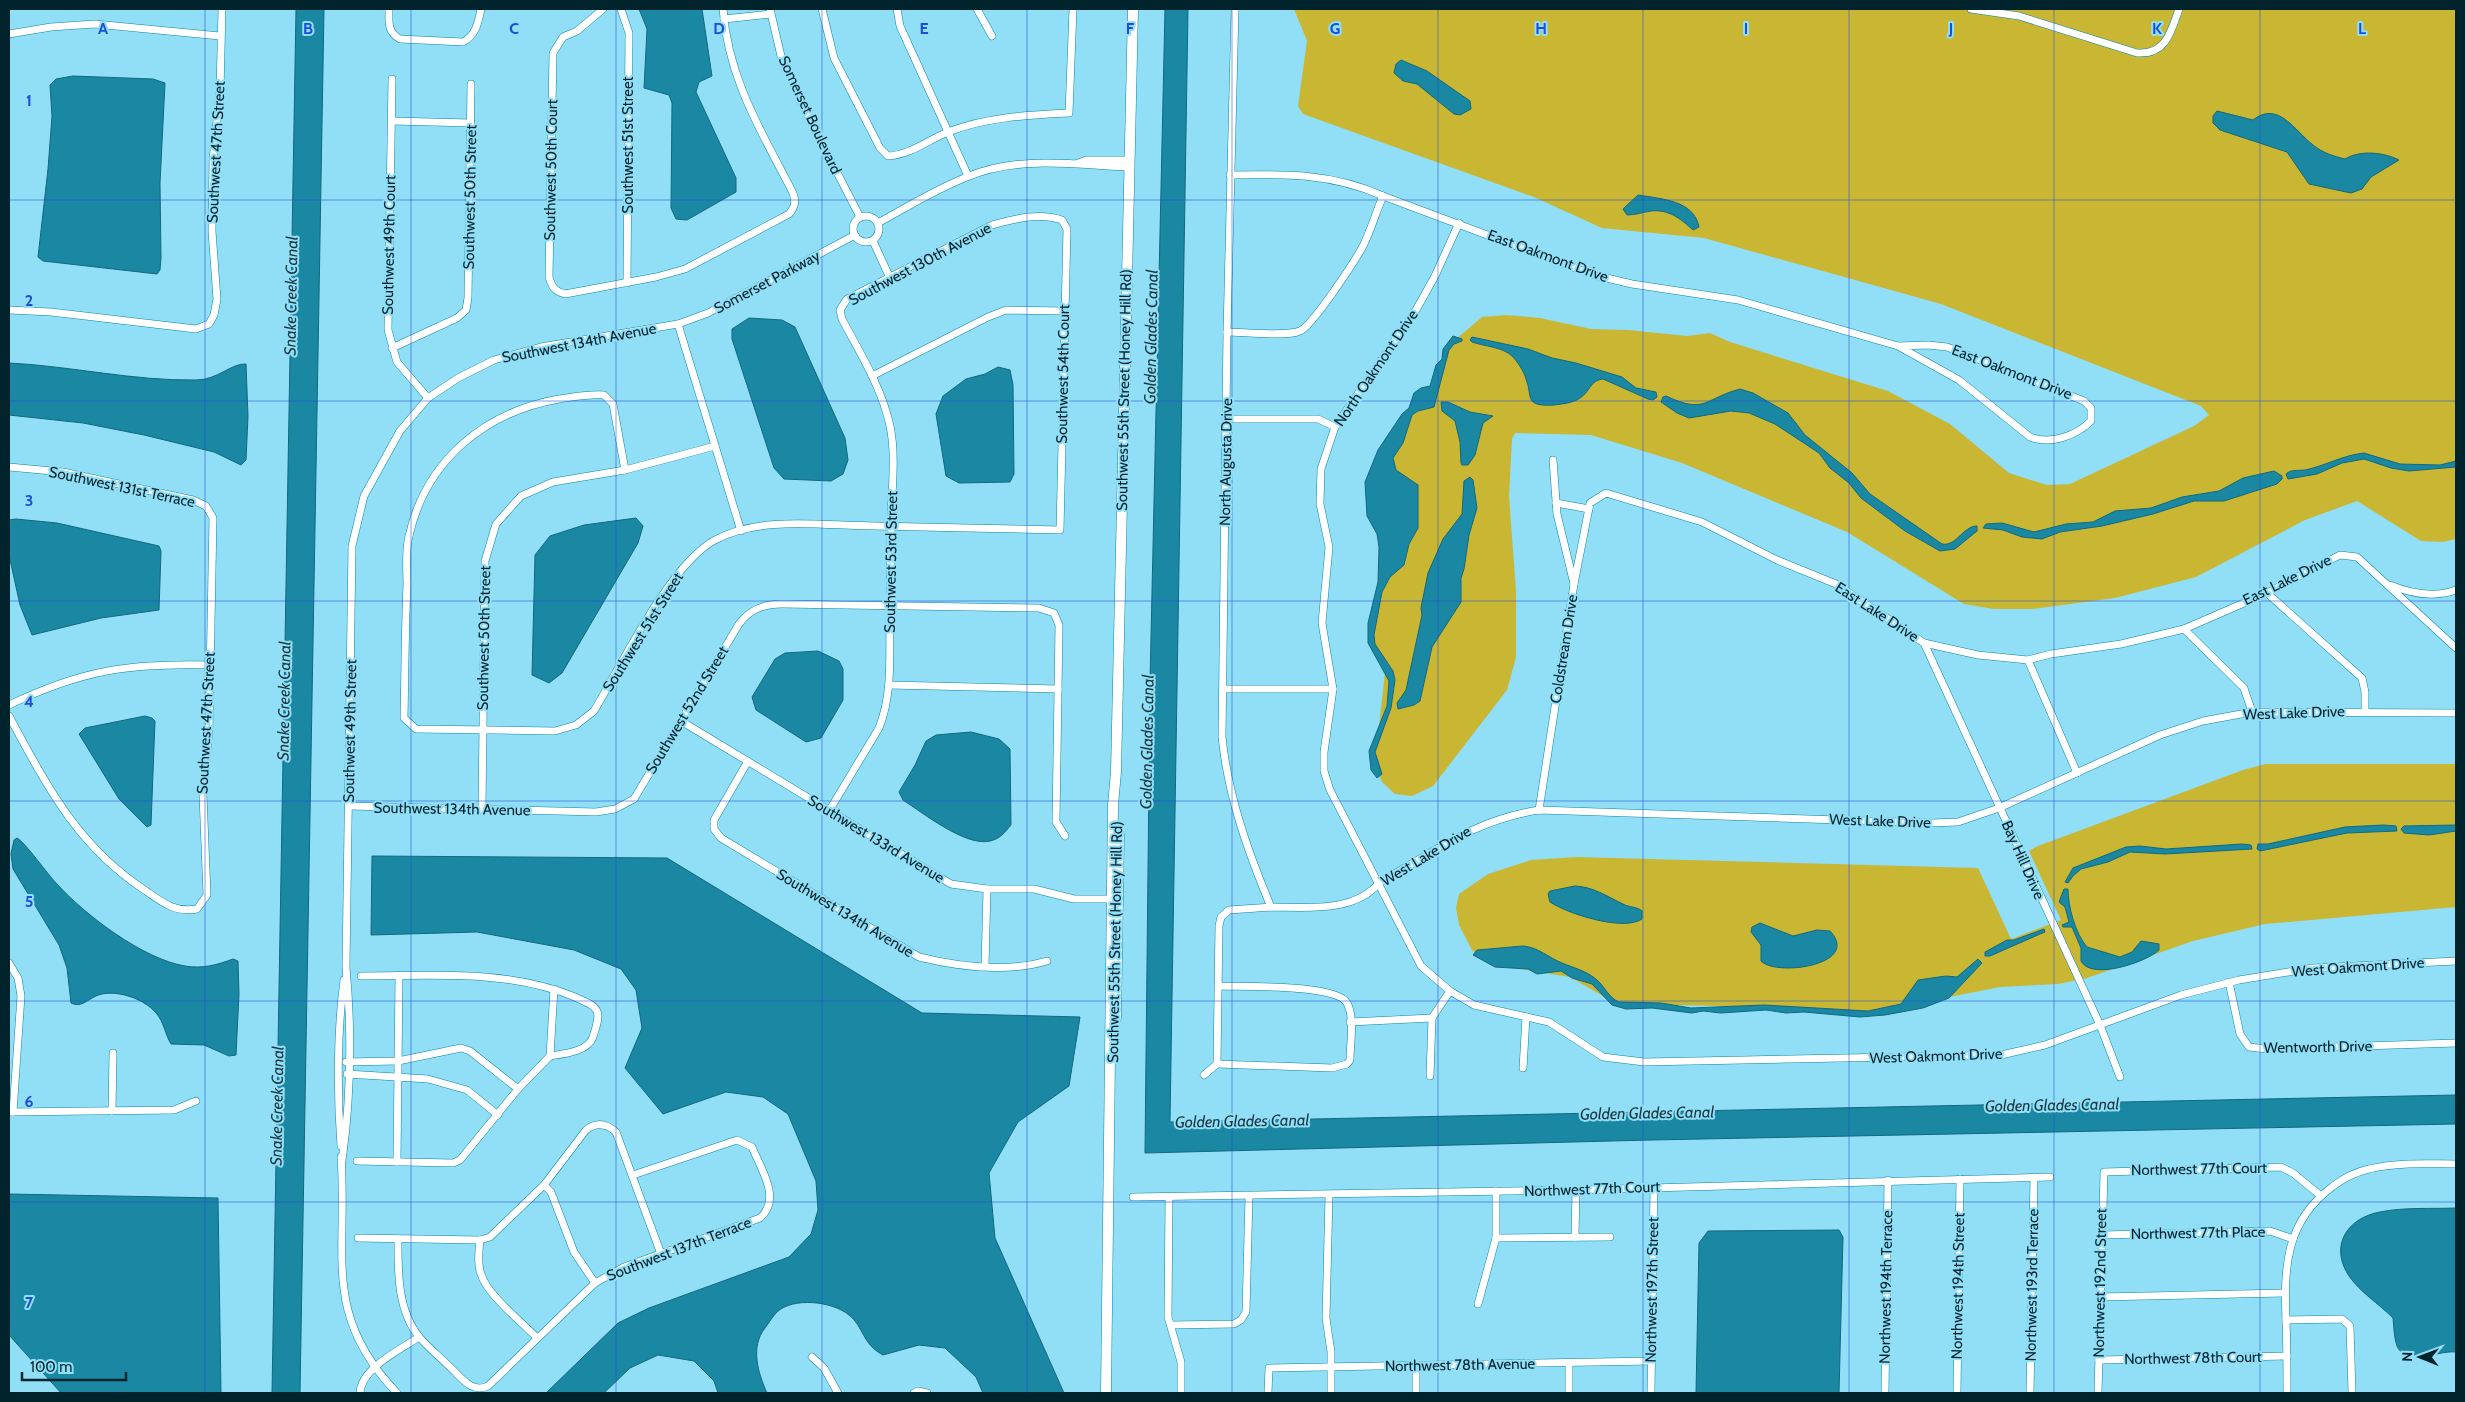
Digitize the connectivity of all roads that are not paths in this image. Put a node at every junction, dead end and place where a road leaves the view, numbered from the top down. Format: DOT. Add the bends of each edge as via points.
graph roads {
  1 [pos="222,9"];
  2 [pos="389,9"];
  3 [pos="481,9"];
  4 [pos="603,9"];
  5 [pos="621,9"];
  6 [pos="723,9"];
  7 [pos="822,9"];
  8 [pos="897,9"];
  9 [pos="977,9"];
  10 [pos="1073,9"];
  11 [pos="1133,9"];
  12 [pos="1235,9"];
  13 [pos="1971,9"];
  14 [pos="2179,9"];
  15 [pos="770,12"];
  16 [pos="724,19"];
  17 [pos="9,34"];
  18 [pos="220,36"];
  19 [pos="992,36"];
  20 [pos="392,79"];
  21 [pos="471,84"];
  22 [pos="392,121"];
  23 [pos="471,123"];
  24 [pos="949,132"];
  25 [pos="1130,164"];
  26 [pos="1230,175"];
  27 [pos="968,176"];
  28 [pos="1382,196"];
  29 [pos="860,217"];
  30 [pos="1062,220"];
  31 [pos="878,223"];
  32 [pos="1459,224"];
  33 [pos="855,235"];
  34 [pos="872,241"];
  35 [pos="890,278"];
  36 [pos="627,283"];
  37 [pos="9,310"];
  38 [pos="840,310"];
  39 [pos="1065,311"];
  40 [pos="678,324"];
  41 [pos="1227,332"];
  42 [pos="1898,346"];
  43 [pos="392,348"];
  44 [pos="872,376"];
  45 [pos="428,398"];
  46 [pos="1227,419"];
  47 [pos="1334,427"];
  48 [pos="715,446"];
  49 [pos="1553,460"];
  50 [pos="9,467"];
  51 [pos="624,470"];
  52 [pos="364,496"];
  53 [pos="1556,503"];
  54 [pos="206,506"];
  55 [pos="1588,509"];
  56 [pos="891,527"];
  57 [pos="741,531"];
  58 [pos="2385,583"];
  59 [pos="1574,584"];
  60 [pos="2456,590"];
  61 [pos="2267,593"];
  62 [pos="890,606"];
  63 [pos="2184,629"];
  64 [pos="1924,643"];
  65 [pos="2456,648"];
  66 [pos="2028,660"];
  67 [pos="210,665"];
  68 [pos="889,685"];
  69 [pos="1223,688"];
  70 [pos="1058,689"];
  71 [pos="1333,689"];
  72 [pos="9,705"];
  73 [pos="2252,712"];
  74 [pos="2365,712"];
  75 [pos="2456,713"];
  76 [pos="9,716"];
  77 [pos="681,721"];
  78 [pos="482,730"];
  79 [pos="748,761"];
  80 [pos="2077,773"];
  81 [pos="348,806"];
  82 [pos="1999,808"];
  83 [pos="482,809"];
  84 [pos="615,809"];
  85 [pos="1539,810"];
  86 [pos="829,811"];
  87 [pos="1065,836"];
  88 [pos="1379,883"];
  89 [pos="986,889"];
  90 [pos="1115,899"];
  91 [pos="1272,907"];
  92 [pos="1047,961"];
  93 [pos="2456,961"];
  94 [pos="9,963"];
  95 [pos="985,966"];
  96 [pos="346,967"];
  97 [pos="361,976"];
  98 [pos="399,976"];
  99 [pos="2229,982"];
  100 [pos="1220,986"];
  101 [pos="554,989"];
  102 [pos="1450,991"];
  103 [pos="1526,1017"];
  104 [pos="1432,1018"];
  105 [pos="1350,1022"];
  106 [pos="2100,1025"];
  107 [pos="2456,1042"];
  108 [pos="112,1053"];
  109 [pos="550,1056"];
  110 [pos="398,1061"];
  111 [pos="340,1062"];
  112 [pos="349,1062"];
  113 [pos="1217,1064"];
  114 [pos="1523,1068"];
  115 [pos="340,1074"];
  116 [pos="349,1074"];
  117 [pos="1204,1075"];
  118 [pos="398,1076"];
  119 [pos="1430,1076"];
  120 [pos="2120,1077"];
  121 [pos="518,1089"];
  122 [pos="196,1101"];
  123 [pos="112,1111"];
  124 [pos="11,1112"];
  125 [pos="498,1115"];
  126 [pos="342,1161"];
  127 [pos="357,1161"];
  128 [pos="397,1162"];
  129 [pos="2456,1164"];
  130 [pos="2104,1172"];
  131 [pos="633,1175"];
  132 [pos="2034,1177"];
  133 [pos="2050,1177"];
  134 [pos="1960,1179"];
  135 [pos="1888,1180"];
  136 [pos="544,1185"];
  137 [pos="1654,1187"];
  138 [pos="1576,1190"];
  139 [pos="1496,1191"];
  140 [pos="1329,1194"];
  141 [pos="1249,1196"];
  142 [pos="2321,1196"];
  143 [pos="1133,1197"];
  144 [pos="1169,1198"];
  145 [pos="2101,1235"];
  146 [pos="1575,1237"];
  147 [pos="1610,1237"];
  148 [pos="358,1238"];
  149 [pos="398,1238"];
  150 [pos="1496,1238"];
  151 [pos="2292,1239"];
  152 [pos="480,1240"];
  153 [pos="661,1254"];
  154 [pos="595,1283"];
  155 [pos="2284,1294"];
  156 [pos="2100,1296"];
  157 [pos="1478,1304"];
  158 [pos="2286,1320"];
  159 [pos="1171,1325"];
  160 [pos="419,1337"];
  161 [pos="537,1338"];
  162 [pos="812,1356"];
  163 [pos="2286,1356"];
  164 [pos="2099,1360"];
  165 [pos="1652,1361"];
  166 [pos="1570,1363"];
  167 [pos="1416,1365"];
  168 [pos="1331,1367"];
  169 [pos="375,1368"];
  170 [pos="360,1393"];
  171 [pos="397,1393"];
  172 [pos="838,1393"];
  173 [pos="914,1393"];
  174 [pos="927,1393"];
  175 [pos="1106,1393"];
  176 [pos="1181,1393"];
  177 [pos="1268,1393"];
  178 [pos="1331,1393"];
  179 [pos="1416,1393"];
  180 [pos="1569,1393"];
  181 [pos="1651,1393"];
  182 [pos="1884,1393"];
  183 [pos="1957,1393"];
  184 [pos="2030,1393"];
  185 [pos="2098,1393"];
  186 [pos="2287,1393"];
  187 [pos="2352,1393"];
  1 -- 18 [label="street, Southwest 47th Street"];
  2 -- 3 [label="street" via="389,29 400,39 463,42 472,37"];
  4 -- 36 [label="street, Southwest 50th Court" via="577,31 563,37 553,53 550,278 556,292 565,294"];
  5 -- 36 [label="street, Southwest 51st Street" via="629,33"];
  6 -- 16 [label="street"];
  7 -- 24 [label="street" via="834,58 880,148 888,156 900,155"];
  8 -- 24 [label="street" via="900,26"];
  9 -- 19 [label="street"];
  10 -- 24 [label="street" via="1069,113 1007,117"];
  11 -- 25 [label="street, Southwest 55th Street (Honey Hill Rd)"];
  12 -- 26 [label="street, North Augusta Drive"];
  13 -- 14 [label="street" via="2019,16 2137,53 2146,53 2164,45"];
  15 -- 16 [label="street"];
  15 -- 29 [label="street, Somerset Boulevard" via="781,56"];
  16 -- 36 [label="street" via="730,59 747,105 792,190 795,205 789,214 685,269"];
  17 -- 18 [label="street" via="51,26 96,24"];
  18 -- 37 [label="street, Southwest 47th Street" via="220,91 212,177 217,299 209,324 196,329"];
  20 -- 22 [label="street, Southwest 49th Court"];
  21 -- 23 [label="street, Southwest 50th Street"];
  22 -- 23 [label="street"];
  22 -- 43 [label="street, Southwest 49th Court" via="388,330"];
  23 -- 43 [label="street, Southwest 50th Street" via="466,310 457,318"];
  24 -- 27 [label="street"];
  25 -- 27 [label="street" via="1086,160 1045,163 1002,167"];
  25 -- 90 [label="street, Southwest 55th Street (Honey Hill Rd)" via="1116,772 1119,840"];
  26 -- 28 [label="street, East Oakmont Drive" via="1321,177 1357,184"];
  26 -- 41 [label="street, North Augusta Drive" via="1231,264"];
  27 -- 31 [label="street"];
  28 -- 32 [label="street, East Oakmont Drive"];
  28 -- 41 [label="street" via="1363,246 1308,324 1300,331 1288,333"];
  29 -- 31 [label="street" via="868,216"];
  29 -- 33 [label="street" via="853,227"];
  30 -- 35 [label="street, Southwest 130th Avenue" via="1049,215 992,225"];
  30 -- 39 [label="street, Southwest 54th Court" via="1066,230"];
  31 -- 34 [label="street" via="880,231"];
  32 -- 42 [label="street, East Oakmont Drive" via="1594,275 1738,300"];
  32 -- 47 [label="street, North Oakmont Drive" via="1416,310"];
  33 -- 34 [label="street" via="864,242"];
  33 -- 40 [label="street, Somerset Parkway" via="708,313"];
  34 -- 35 [label="street"];
  35 -- 38 [label="street, Southwest 130th Avenue" via="847,299"];
  38 -- 44 [label="street, Southwest 53rd Street"];
  39 -- 44 [label="street" via="1006,310 988,316"];
  39 -- 56 [label="street, Southwest 54th Court" via="1060,530"];
  40 -- 45 [label="street, Southwest 134th Avenue" via="542,347 494,360"];
  40 -- 48 [label="street"];
  41 -- 46 [label="street, North Augusta Drive"];
  42 -- 42 [label="street, East Oakmont Drive" via="1947,347 1992,363 2084,400 2091,408 2091,421 2083,429 2051,441 2040,441 2030,437 1959,380"];
  43 -- 45 [label="street, Southwest 49th Court" via="397,362"];
  44 -- 56 [label="street, Southwest 53rd Street" via="891,428"];
  45 -- 52 [label="street, Southwest 134th Avenue" via="400,431"];
  46 -- 47 [label="street" via="1318,420"];
  46 -- 69 [label="street, North Augusta Drive"];
  47 -- 71 [label="street, North Oakmont Drive" via="1321,469 1320,504 1329,547 1322,623"];
  48 -- 51 [label="street, Southwest 50th Street"];
  48 -- 57 [label="street"];
  49 -- 53 [label="street, Coldstream Drive"];
  50 -- 54 [label="street, Southwest 131st Terrace" via="63,472 193,500"];
  51 -- 78 [label="street, Southwest 50th Street" via="553,482 521,496 496,524 485,561"];
  51 -- 78 [label="street" via="613,404 604,395 590,394 536,403 503,416 477,431 433,475 408,537 404,718 416,729"];
  52 -- 81 [label="street, Southwest 49th Street" via="352,546"];
  53 -- 55 [label="street"];
  53 -- 59 [label="street, Coldstream Drive"];
  54 -- 67 [label="street, Southwest 47th Street" via="212,518"];
  55 -- 59 [label="street"];
  55 -- 64 [label="street, East Lake Drive" via="1590,503 1606,493 1702,522 1777,560 1836,584"];
  56 -- 57 [label="street" via="772,525"];
  56 -- 62 [label="street, Southwest 53rd Street"];
  57 -- 78 [label="street, Southwest 51st Street" via="714,540 683,568 665,590 594,711 576,725 555,731"];
  58 -- 60 [label="street" via="2419,594 2439,595"];
  58 -- 61 [label="street, East Lake Drive" via="2357,557 2340,555"];
  58 -- 65 [label="street, East Lake Drive"];
  59 -- 85 [label="street, Coldstream Drive"];
  61 -- 63 [label="street, East Lake Drive"];
  61 -- 74 [label="street" via="2362,678"];
  62 -- 68 [label="street, Southwest 53rd Street"];
  62 -- 70 [label="street" via="1039,608 1054,613 1059,625"];
  62 -- 77 [label="street, Southwest 52nd Street" via="771,604 757,608 743,618"];
  63 -- 66 [label="street, East Lake Drive"];
  63 -- 73 [label="street" via="2244,688"];
  64 -- 66 [label="street, East Lake Drive" via="1978,655"];
  64 -- 82 [label="street, Bay Hill Drive"];
  66 -- 80 [label="street"];
  67 -- 72 [label="street" via="150,664 115,668 46,687"];
  67 -- 76 [label="street, Southwest 47th Street" via="210,730 203,794 207,895 197,909 184,912 167,906 127,879 90,847 57,802"];
  68 -- 70 [label="street"];
  68 -- 86 [label="street, Southwest 53rd Street" via="879,728"];
  69 -- 71 [label="street"];
  69 -- 91 [label="street, North Augusta Drive" via="1222,737 1229,783 1251,858"];
  70 -- 87 [label="street" via="1056,822"];
  71 -- 88 [label="street, North Oakmont Drive" via="1324,771 1330,790"];
  73 -- 74 [label="street, West Lake Drive"];
  73 -- 80 [label="street, West Lake Drive" via="2203,721 2160,735"];
  74 -- 75 [label="street, West Lake Drive"];
  77 -- 79 [label="street, Southwest 133rd Avenue"];
  77 -- 84 [label="street, Southwest 52nd Street" via="634,799"];
  78 -- 83 [label="street, Southwest 50th Street"];
  79 -- 86 [label="street, Southwest 133rd Avenue"];
  79 -- 95 [label="street, Southwest 134th Avenue" via="714,820 714,829 721,838 920,957 950,964"];
  80 -- 82 [label="street, West Lake Drive"];
  81 -- 83 [label="street, Southwest 134th Avenue"];
  81 -- 96 [label="street, Southwest 49th Street"];
  82 -- 85 [label="street, West Lake Drive" via="1958,822 1931,824"];
  82 -- 106 [label="street, Bay Hill Drive"];
  83 -- 84 [label="street, Southwest 134th Avenue" via="596,812"];
  85 -- 88 [label="street, West Lake Drive" via="1511,814 1458,835"];
  86 -- 89 [label="street, Southwest 133rd Avenue" via="951,884"];
  88 -- 91 [label="street, West Lake Drive" via="1372,891 1350,902 1308,908"];
  88 -- 102 [label="street, North Oakmont Drive" via="1421,966"];
  89 -- 90 [label="street, Southwest 133rd Avenue" via="1034,889 1069,899"];
  89 -- 95 [label="street"];
  90 -- 175 [label="street, Southwest 55th Street (Honey Hill Rd)" via="1117,1000 1110,1112"];
  91 -- 100 [label="street, West Lake Drive" via="1229,910 1221,917"];
  92 -- 95 [label="street, Southwest 134th Avenue" via="1027,967"];
  93 -- 99 [label="street, West Oakmont Drive" via="2313,968"];
  94 -- 124 [label="street" via="18,978 21,996"];
  96 -- 111 [label="street, Southwest 49th Street" via="340,1006"];
  96 -- 112 [label="street, Southwest 49th Street" via="350,1008"];
  97 -- 98 [label="street"];
  98 -- 101 [label="street" via="513,979"];
  98 -- 110 [label="street"];
  99 -- 106 [label="street, West Oakmont Drive" via="2181,995"];
  99 -- 107 [label="street, Wentworth Drive" via="2240,1034 2249,1047"];
  100 -- 105 [label="street" via="1330,992 1346,1000"];
  100 -- 113 [label="street"];
  101 -- 109 [label="street"];
  101 -- 109 [label="street" via="591,1004 598,1018 592,1040 586,1047"];
  102 -- 103 [label="street, West Oakmont Drive" via="1474,1005"];
  102 -- 104 [label="street"];
  103 -- 106 [label="street, West Oakmont Drive" via="1549,1022 1603,1057 1644,1062 2001,1056 2045,1045"];
  103 -- 114 [label="street"];
  104 -- 105 [label="street"];
  104 -- 119 [label="street"];
  105 -- 113 [label="street" via="1350,1060 1347,1064 1332,1068"];
  106 -- 120 [label="street, Bay Hill Drive"];
  108 -- 123 [label="street"];
  109 -- 121 [label="street"];
  110 -- 112 [label="street"];
  110 -- 118 [label="street"];
  110 -- 121 [label="street" via="460,1048 470,1051"];
  111 -- 112 [label="street"];
  111 -- 115 [label="street, Southwest 49th Street"];
  112 -- 116 [label="street, Southwest 49th Street"];
  113 -- 117 [label="street"];
  115 -- 116 [label="street"];
  115 -- 126 [label="street, Southwest 49th Street"];
  116 -- 118 [label="street"];
  116 -- 126 [label="street, Southwest 49th Street" via="348,1118"];
  118 -- 125 [label="street" via="428,1079 466,1090"];
  118 -- 128 [label="street"];
  121 -- 125 [label="street"];
  122 -- 123 [label="street" via="174,1110"];
  123 -- 124 [label="street"];
  125 -- 128 [label="street" via="460,1160 453,1163"];
  126 -- 169 [label="street, Southwest 49th Street" via="341,1243 345,1303 353,1330"];
  127 -- 128 [label="street"];
  129 -- 142 [label="street" via="2369,1169 2342,1179"];
  130 -- 142 [label="street, Northwest 77th Court" via="2281,1167"];
  130 -- 145 [label="street, Northwest 192nd Street"];
  131 -- 136 [label="street" via="616,1132 609,1126 593,1124"];
  131 -- 153 [label="street"];
  131 -- 153 [label="street, Southwest 137th Terrace" via="737,1140 752,1147 771,1194 771,1204 760,1218"];
  132 -- 133 [label="street, Northwest 77th Court"];
  132 -- 134 [label="street, Northwest 77th Court"];
  132 -- 184 [label="street, Northwest 193rd Terrace"];
  134 -- 135 [label="street, Northwest 77th Court"];
  134 -- 183 [label="street, Northwest 194th Street"];
  135 -- 137 [label="street, Northwest 77th Court"];
  135 -- 182 [label="street, Northwest 194th Terrace"];
  136 -- 152 [label="street" via="490,1237"];
  136 -- 154 [label="street" via="551,1192 574,1252"];
  137 -- 138 [label="street, Northwest 77th Court"];
  137 -- 165 [label="street, Northwest 197th Street"];
  138 -- 139 [label="street, Northwest 77th Court"];
  138 -- 146 [label="street"];
  139 -- 140 [label="street, Northwest 77th Court"];
  139 -- 150 [label="street"];
  140 -- 141 [label="street, Northwest 77th Court"];
  140 -- 168 [label="street" via="1326,1318"];
  141 -- 144 [label="street, Northwest 77th Court"];
  141 -- 159 [label="street" via="1246,1312 1234,1324"];
  142 -- 151 [label="street" via="2302,1218"];
  143 -- 144 [label="street, Northwest 77th Court"];
  144 -- 159 [label="street" via="1168,1318"];
  145 -- 151 [label="street, Northwest 77th Place" via="2270,1231"];
  145 -- 156 [label="street, Northwest 192nd Street"];
  146 -- 147 [label="street"];
  146 -- 150 [label="street"];
  148 -- 149 [label="street"];
  149 -- 152 [label="street"];
  149 -- 160 [label="street" via="398,1277 402,1300"];
  150 -- 157 [label="street"];
  151 -- 155 [label="street"];
  152 -- 161 [label="street" via="479,1264 487,1286"];
  153 -- 154 [label="street, Southwest 137th Terrace" via="624,1267"];
  154 -- 161 [label="street, Southwest 137th Terrace"];
  155 -- 156 [label="street"];
  155 -- 158 [label="street"];
  156 -- 164 [label="street, Northwest 192nd Street"];
  158 -- 163 [label="street"];
  158 -- 187 [label="street" via="2342,1319 2350,1326"];
  159 -- 176 [label="street" via="1181,1362"];
  160 -- 161 [label="street, Southwest 137th Terrace" via="468,1384 482,1388 488,1386"];
  160 -- 169 [label="street"];
  162 -- 172 [label="street" via="824,1368"];
  163 -- 164 [label="street, Northwest 78th Court"];
  163 -- 186 [label="street"];
  164 -- 185 [label="street, Northwest 192nd Street"];
  165 -- 166 [label="street, Northwest 78th Avenue"];
  165 -- 181 [label="street, Northwest 197th Street"];
  166 -- 167 [label="street, Northwest 78th Avenue"];
  166 -- 180 [label="street"];
  167 -- 168 [label="street, Northwest 78th Avenue"];
  167 -- 179 [label="street"];
  168 -- 177 [label="street, Northwest 78th Avenue" via="1269,1368"];
  168 -- 178 [label="street"];
  169 -- 170 [label="street" via="360,1384"];
  169 -- 171 [label="street"];
  173 -- 174 [label="street"];
}
